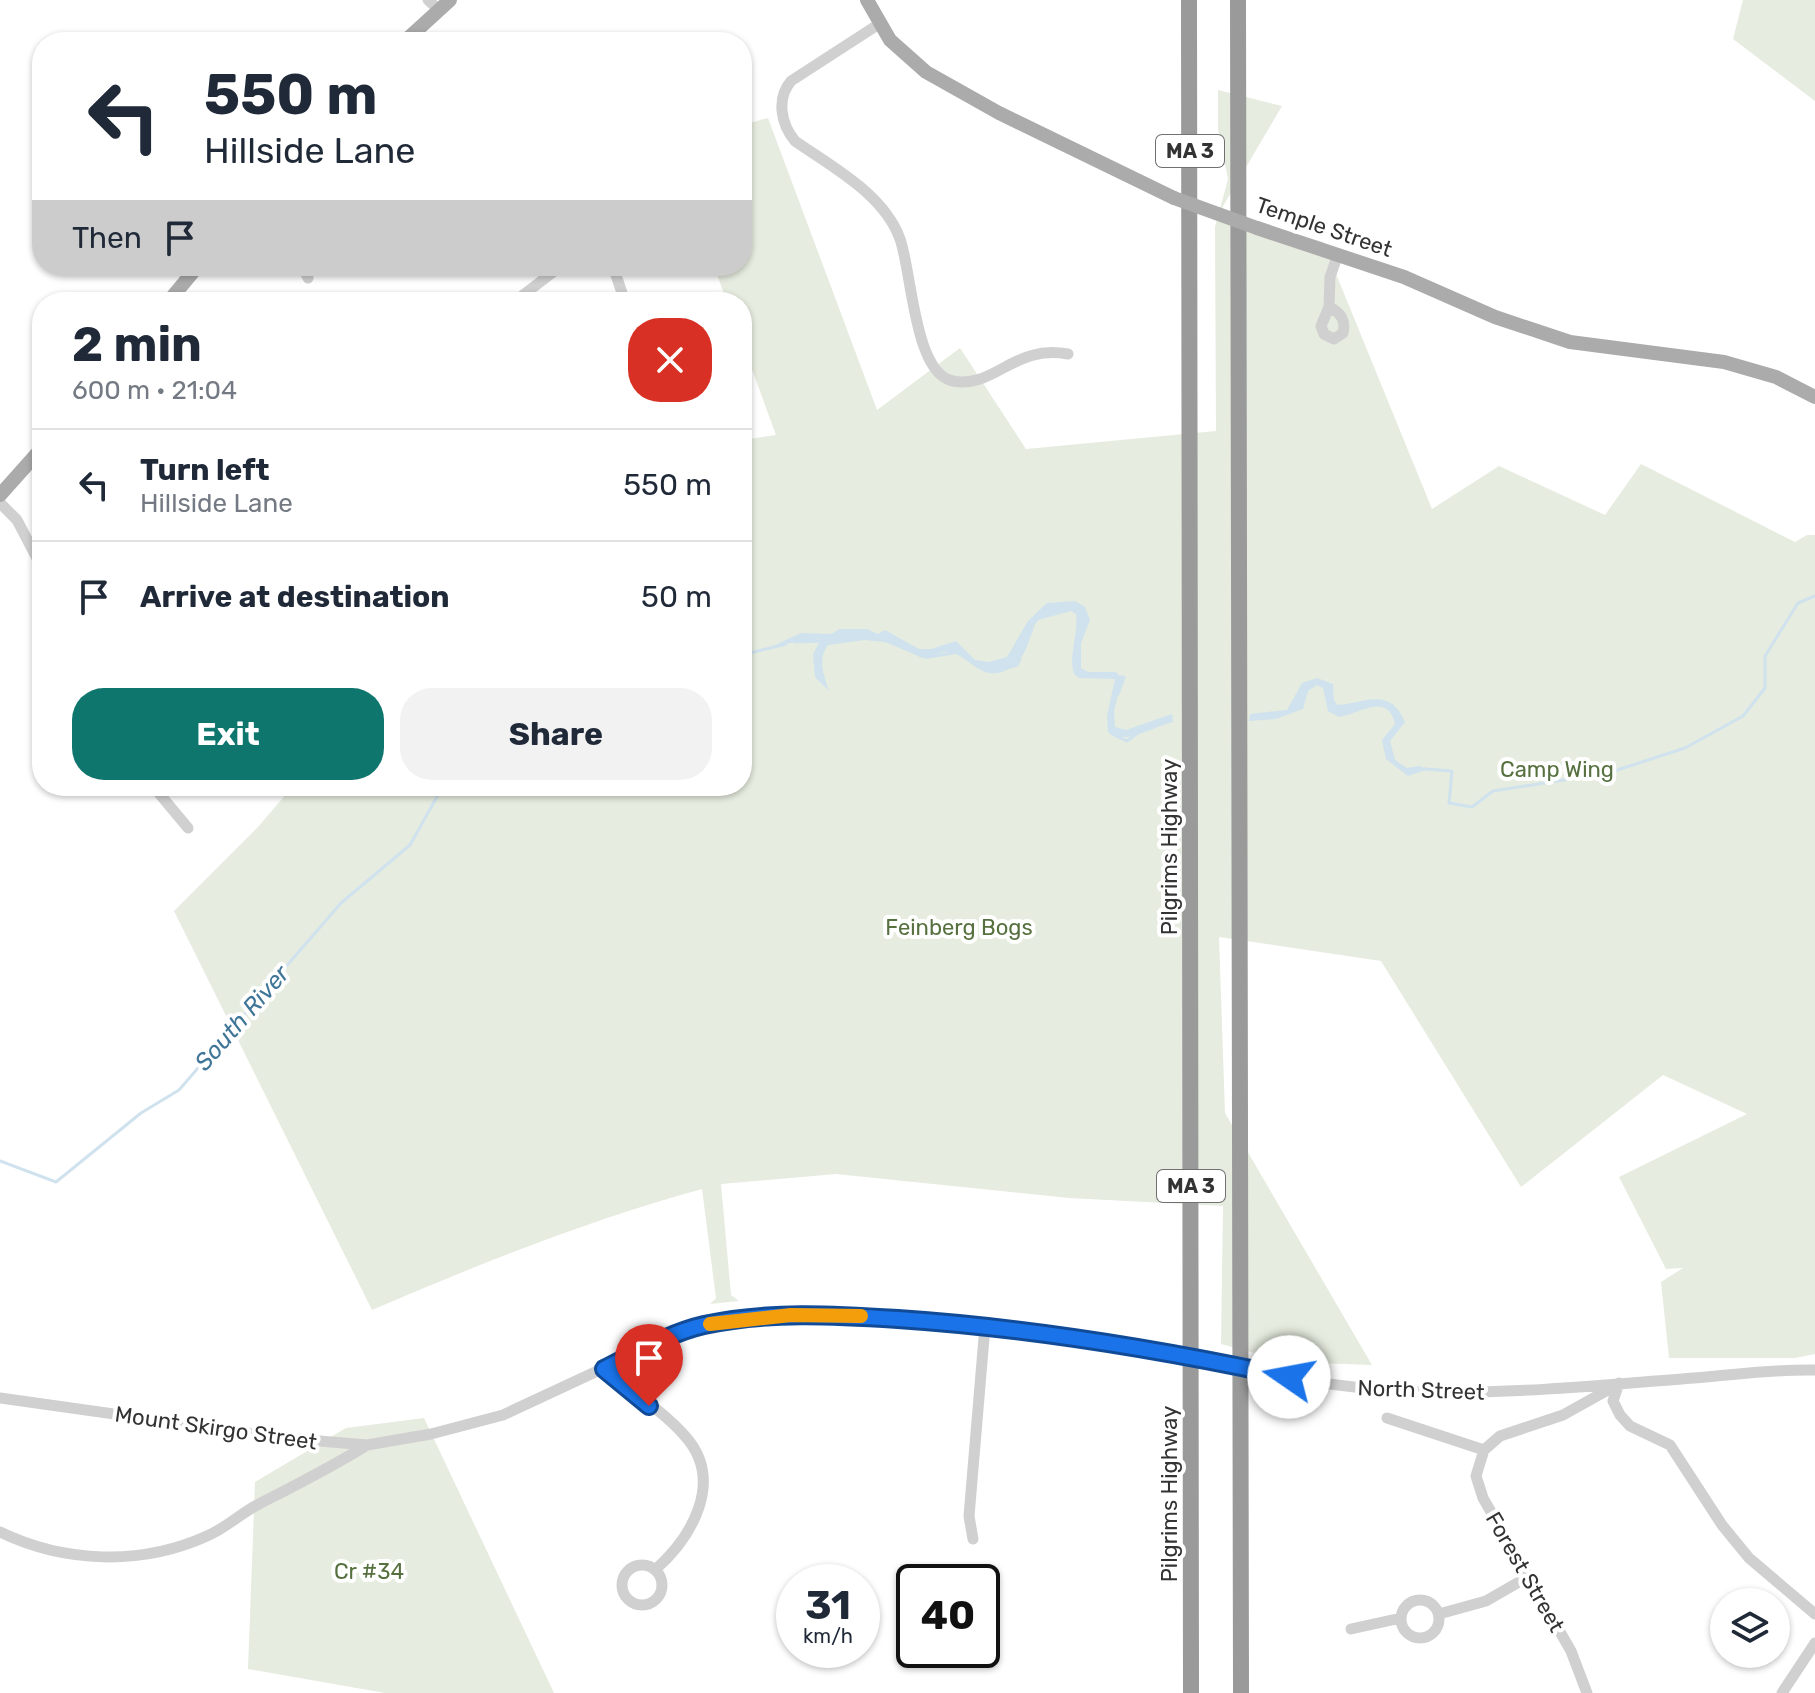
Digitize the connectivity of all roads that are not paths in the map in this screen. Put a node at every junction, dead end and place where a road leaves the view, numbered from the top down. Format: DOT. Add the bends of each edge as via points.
graph roads {
  1 [pos="867,0"];
  2 [pos="1189,0"];
  3 [pos="1238,0"];
  4 [pos="439,3"];
  5 [pos="879,24"];
  6 [pos="413,32"];
  7 [pos="1337,257"];
  8 [pos="190,276"];
  9 [pos="548,276"];
  10 [pos="176,292"];
  11 [pos="527,292"];
  12 [pos="1329,307"];
  13 [pos="1068,354"];
  14 [pos="1815,397"];
  15 [pos="32,459"];
  16 [pos="0,495"];
  17 [pos="0,503"];
  18 [pos="32,549"];
  19 [pos="161,796"];
  20 [pos="188,828"];
  21 [pos="985,1326"];
  22 [pos="604,1369"];
  23 [pos="1815,1370"];
  24 [pos="1619,1383"];
  25 [pos="0,1398"];
  26 [pos="1387,1418"];
  27 [pos="431,1434"];
  28 [pos="367,1445"];
  29 [pos="1484,1450"];
  30 [pos="0,1532"];
  31 [pos="973,1539"];
  32 [pos="655,1570"];
  33 [pos="1526,1578"];
  34 [pos="1439,1614"];
  35 [pos="1815,1614"];
  36 [pos="1401,1618"];
  37 [pos="1351,1629"];
  38 [pos="1815,1643"];
  39 [pos="1191,1693"];
  40 [pos="1241,1693"];
  41 [pos="1587,1693"];
  42 [pos="1782,1693"];
  1 -- 5 [label="main road, Temple Street"];
  2 -- 39 [label="highway, Pilgrims Highway / MA 3"];
  3 -- 40 [label="highway, MA 3"];
  4 -- 6 [label="main road"];
  5 -- 7 [label="main road, Temple Street, bridge" via="906,57 938,79 1115,172"];
  5 -- 13 [label="street" via="791,81 782,103 787,132 869,196 891,221 907,262 922,343 931,366 943,378 968,382 1024,356"];
  7 -- 12 [label="street"];
  7 -- 14 [label="main road, Temple Street" via="1404,277 1495,317 1570,342 1724,362 1776,377"];
  8 -- 10 [label="main road"];
  9 -- 11 [label="street"];
  15 -- 16 [label="main road"];
  17 -- 18 [label="street" via="17,520"];
  19 -- 20 [label="street"];
  21 -- 22 [label="street, North Street" via="823,1315 730,1321 679,1333"];
  21 -- 24 [label="street, North Street, bridge" via="1091,1338 1323,1383 1408,1393"];
  21 -- 31 [label="street" via="970,1498"];
  22 -- 27 [label="street, North Street" via="503,1415"];
  22 -- 32 [label="street" via="685,1436 697,1456 699,1513"];
  23 -- 24 [label="street, North Street"];
  24 -- 29 [label="street" via="1563,1415 1500,1436"];
  24 -- 35 [label="street" via="1613,1401 1624,1421 1670,1445 1749,1558"];
  25 -- 28 [label="street, Mount Skirgo Street"];
  26 -- 29 [label="street"];
  27 -- 28 [label="street, Mount Skirgo Street"];
  28 -- 30 [label="street" via="208,1536 172,1547 124,1557 83,1557 52,1552"];
  29 -- 33 [label="street, Forest Street" via="1477,1469 1480,1490"];
  33 -- 34 [label="street" via="1486,1601"];
  33 -- 41 [label="street, Forest Street" via="1571,1651"];
  34 -- 36 [label="street" via="1432,1603 1415,1600"];
  34 -- 36 [label="street" via="1438,1627 1423,1638 1405,1631"];
  36 -- 37 [label="street"];
  38 -- 42 [label="street"];
}
